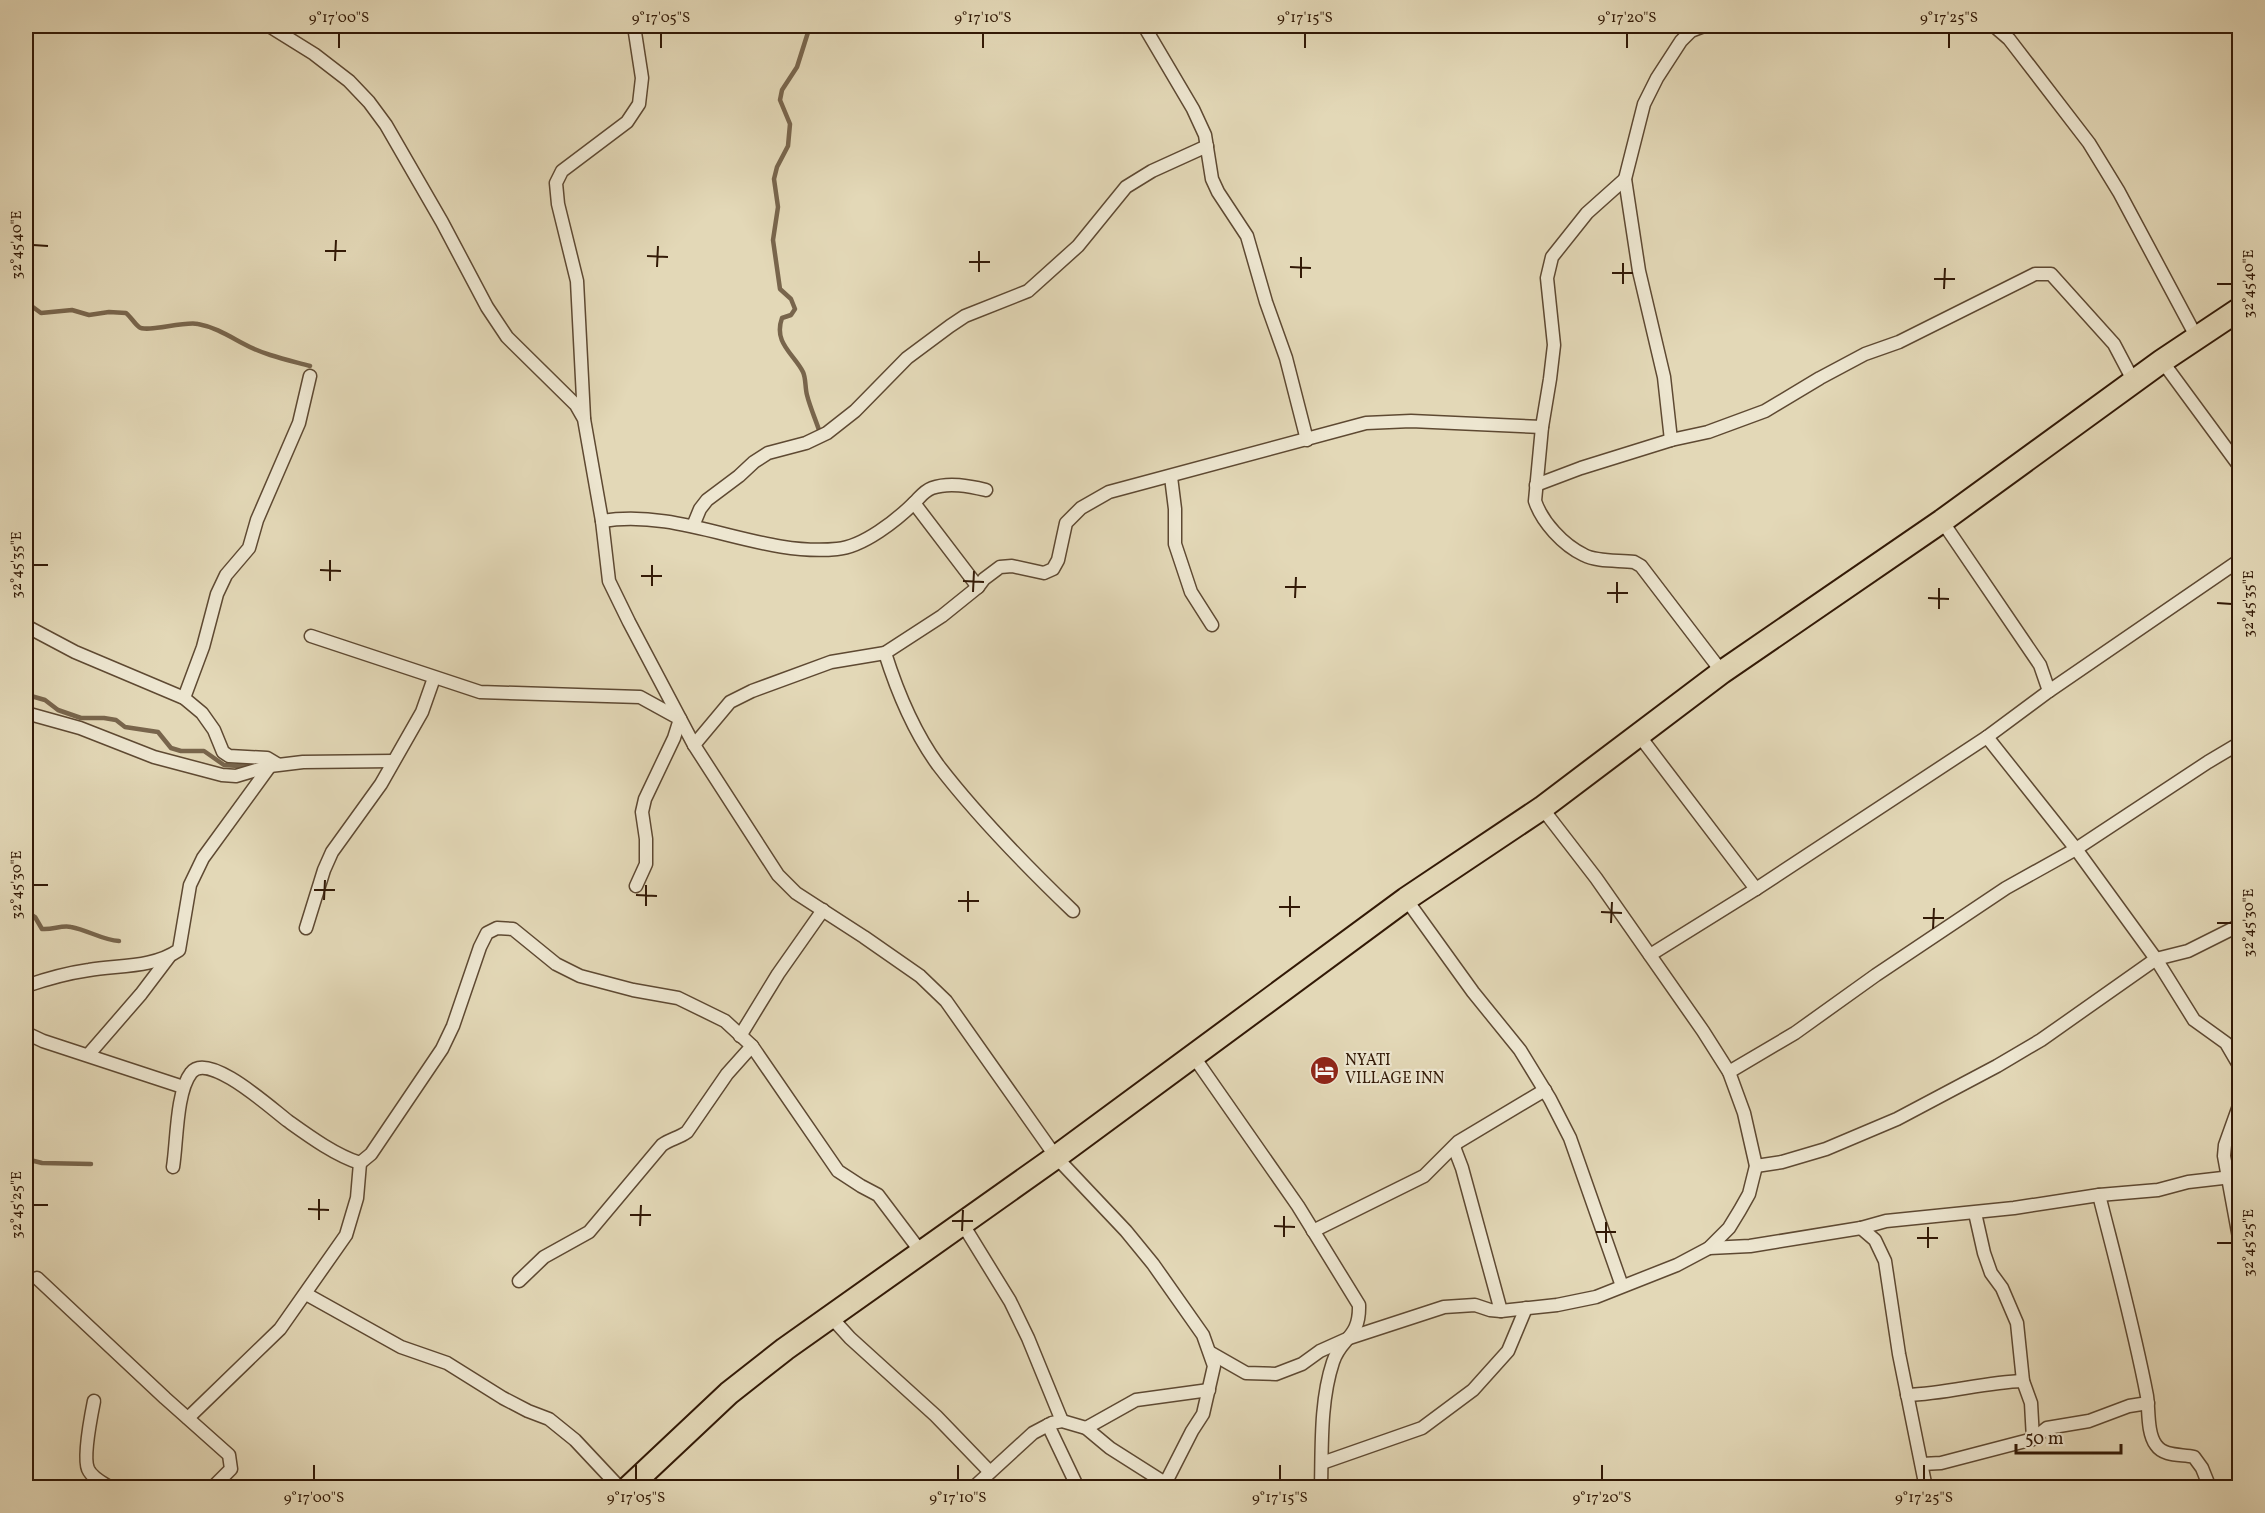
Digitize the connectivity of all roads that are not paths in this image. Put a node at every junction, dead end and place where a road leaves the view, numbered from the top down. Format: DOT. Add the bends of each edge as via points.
graph roads {
  1 [pos="269,26"];
  2 [pos="634,26"];
  3 [pos="1144,26"];
  4 [pos="1704,26"];
  5 [pos="1994,26"];
  6 [pos="1207,146"];
  7 [pos="1625,179"];
  8 [pos="2240,309"];
  9 [pos="2197,339"];
  10 [pos="2162,361"];
  11 [pos="310,376"];
  12 [pos="2134,382"];
  13 [pos="584,419"];
  14 [pos="1542,427"];
  15 [pos="1307,440"];
  16 [pos="1671,441"];
  17 [pos="2240,467"];
  18 [pos="1171,477"];
  19 [pos="1536,485"];
  20 [pos="986,490"];
  21 [pos="914,503"];
  22 [pos="602,521"];
  23 [pos="1942,521"];
  24 [pos="693,526"];
  25 [pos="2240,560"];
  26 [pos="978,587"];
  27 [pos="1212,625"];
  28 [pos="26,626"];
  29 [pos="310,636"];
  30 [pos="885,653"];
  31 [pos="1722,672"];
  32 [pos="434,678"];
  33 [pos="2049,691"];
  34 [pos="184,698"];
  35 [pos="26,713"];
  36 [pos="680,720"];
  37 [pos="1638,734"];
  38 [pos="1987,737"];
  39 [pos="2240,743"];
  40 [pos="694,745"];
  41 [pos="393,761"];
  42 [pos="274,765"];
  43 [pos="1542,808"];
  44 [pos="2076,849"];
  45 [pos="636,886"];
  46 [pos="1756,889"];
  47 [pos="1406,899"];
  48 [pos="823,910"];
  49 [pos="1073,911"];
  50 [pos="2240,925"];
  51 [pos="306,928"];
  52 [pos="1650,955"];
  53 [pos="169,957"];
  54 [pos="2156,959"];
  55 [pos="26,986"];
  56 [pos="26,1033"];
  57 [pos="740,1036"];
  58 [pos="752,1047"];
  59 [pos="89,1054"];
  60 [pos="1194,1057"];
  61 [pos="2240,1067"];
  62 [pos="1729,1072"];
  63 [pos="183,1087"];
  64 [pos="1545,1090"];
  65 [pos="2240,1103"];
  66 [pos="1454,1147"];
  67 [pos="1056,1157"];
  68 [pos="360,1163"];
  69 [pos="1756,1166"];
  70 [pos="173,1167"];
  71 [pos="2233,1178"];
  72 [pos="2099,1195"];
  73 [pos="1975,1213"];
  74 [pos="962,1223"];
  75 [pos="1861,1228"];
  76 [pos="1313,1231"];
  77 [pos="2240,1243"];
  78 [pos="1709,1248"];
  79 [pos="921,1252"];
  80 [pos="38,1278"];
  81 [pos="519,1281"];
  82 [pos="1622,1286"];
  83 [pos="306,1294"];
  84 [pos="1526,1308"];
  85 [pos="1501,1311"];
  86 [pos="831,1317"];
  87 [pos="1349,1338"];
  88 [pos="1211,1353"];
  89 [pos="2023,1381"];
  90 [pos="1209,1390"];
  91 [pos="1907,1395"];
  92 [pos="94,1401"];
  93 [pos="2148,1403"];
  94 [pos="188,1418"];
  95 [pos="1062,1421"];
  96 [pos="1048,1425"];
  97 [pos="1086,1428"];
  98 [pos="2032,1439"];
  99 [pos="1322,1462"];
  100 [pos="1923,1464"];
  101 [pos="990,1472"];
  102 [pos="1169,1485"];
  103 [pos="111,1488"];
  104 [pos="212,1488"];
  105 [pos="620,1488"];
  106 [pos="628,1488"];
  107 [pos="973,1488"];
  108 [pos="1078,1488"];
  109 [pos="1321,1488"];
  110 [pos="1926,1488"];
  111 [pos="2210,1488"];
  1 -- 13 [label="street" via="332,68 369,102 392,134 487,308 507,337 576,405"];
  2 -- 13 [label="street" via="642,78 639,104 627,122 562,171 556,183 576,281"];
  3 -- 6 [label="street" via="1193,109"];
  4 -- 7 [label="street" via="1681,41 1648,95"];
  5 -- 9 [label="street" via="2009,39 2089,143 2120,192"];
  6 -- 15 [label="street" via="1212,179 1247,236"];
  6 -- 24 [label="street" via="1126,187 1078,246 1028,291 950,326 907,358 855,411 827,433 768,453 754,462 707,500"];
  7 -- 14 [label="street" via="1587,213 1552,257 1547,278 1554,345"];
  7 -- 16 [label="street" via="1639,271 1664,377"];
  8 -- 9 [label="highway"];
  9 -- 10 [label="highway"];
  10 -- 12 [label="highway"];
  10 -- 17 [label="street"];
  11 -- 34 [label="street" via="299,423 249,548 226,575 217,594"];
  12 -- 16 [label="street" via="2114,344 2051,274 2035,274 1899,342 1865,354 1766,411"];
  12 -- 23 [label="highway"];
  13 -- 22 [label="street"];
  14 -- 15 [label="street" via="1411,421 1366,423"];
  14 -- 19 [label="street"];
  15 -- 18 [label="street"];
  16 -- 19 [label="street"];
  18 -- 26 [label="street" via="1109,492 1081,508 1066,523 1053,569 1044,573 1000,567"];
  18 -- 27 [label="street" via="1175,544 1191,592"];
  19 -- 31 [label="street" via="1535,501 1549,527 1585,556 1641,566"];
  20 -- 21 [label="street" via="950,484 932,488"];
  21 -- 24 [label="street" via="866,541 839,549 785,547"];
  21 -- 26 [label="street"];
  22 -- 24 [label="street" via="624,518"];
  22 -- 36 [label="street" via="609,581"];
  23 -- 31 [label="highway"];
  23 -- 33 [label="street" via="2040,665"];
  25 -- 33 [label="street"];
  26 -- 30 [label="street"];
  28 -- 34 [label="street" via="75,652"];
  29 -- 32 [label="street"];
  30 -- 40 [label="street" via="831,663 752,691 730,702"];
  30 -- 49 [label="street" via="920,735 938,764 988,824"];
  31 -- 37 [label="highway"];
  32 -- 36 [label="street" via="480,692 640,697"];
  32 -- 41 [label="street" via="422,712"];
  33 -- 38 [label="street"];
  34 -- 42 [label="street" via="202,713 223,752 267,758"];
  35 -- 42 [label="street" via="80,728 154,757 222,775 236,776"];
  36 -- 40 [label="street"];
  36 -- 45 [label="street" via="645,799 642,812 646,864"];
  37 -- 43 [label="highway"];
  37 -- 46 [label="street"];
  38 -- 44 [label="street"];
  38 -- 46 [label="street"];
  39 -- 44 [label="street"];
  40 -- 48 [label="street" via="778,875 796,893"];
  41 -- 42 [label="street"];
  41 -- 51 [label="street" via="332,852"];
  42 -- 53 [label="street" via="203,858 190,885 179,950"];
  43 -- 47 [label="highway"];
  43 -- 52 [label="street"];
  44 -- 54 [label="street"];
  44 -- 62 [label="street" via="2006,888 1795,1033"];
  46 -- 52 [label="street"];
  47 -- 60 [label="highway"];
  47 -- 64 [label="street" via="1520,1050"];
  48 -- 57 [label="street"];
  48 -- 67 [label="street" via="920,976 946,1001"];
  50 -- 54 [label="street" via="2188,951"];
  52 -- 62 [label="street"];
  53 -- 55 [label="street" via="87,970"];
  53 -- 59 [label="street"];
  54 -- 61 [label="street" via="2194,1020 2226,1042"];
  54 -- 69 [label="street" via="2041,1040 1897,1119 1827,1149"];
  56 -- 59 [label="street"];
  57 -- 58 [label="street"];
  57 -- 68 [label="street" via="725,1021 678,998 580,976 556,964 513,929 497,928 488,933 480,947 442,1049 371,1154"];
  58 -- 79 [label="street" via="838,1171 878,1195"];
  58 -- 81 [label="street" via="726,1074 687,1132 662,1145 589,1232 544,1257"];
  59 -- 63 [label="street"];
  60 -- 67 [label="highway"];
  60 -- 76 [label="street"];
  62 -- 69 [label="street" via="1744,1113"];
  63 -- 68 [label="street" via="192,1071 214,1071 251,1090 319,1141"];
  63 -- 70 [label="street"];
  64 -- 66 [label="street"];
  64 -- 82 [label="street" via="1570,1138"];
  65 -- 71 [label="street" via="2225,1145 2224,1156"];
  66 -- 76 [label="street" via="1424,1176"];
  66 -- 85 [label="street"];
  67 -- 74 [label="highway"];
  67 -- 88 [label="street" via="1126,1230 1194,1321"];
  68 -- 83 [label="street" via="357,1198 346,1235"];
  69 -- 78 [label="street" via="1740,1210"];
  71 -- 72 [label="street"];
  71 -- 77 [label="street"];
  72 -- 73 [label="street"];
  72 -- 93 [label="street" via="2129,1306"];
  73 -- 75 [label="street" via="1886,1221"];
  73 -- 89 [label="street" via="1991,1273 2017,1323"];
  74 -- 79 [label="highway"];
  74 -- 95 [label="street" via="1010,1301"];
  75 -- 78 [label="street" via="1750,1246"];
  75 -- 91 [label="street" via="1875,1240 1885,1261"];
  76 -- 87 [label="street" via="1359,1305 1356,1328"];
  78 -- 82 [label="street"];
  79 -- 86 [label="highway"];
  80 -- 94 [label="street"];
  82 -- 84 [label="street" via="1575,1302"];
  83 -- 94 [label="street" via="280,1329"];
  83 -- 105 [label="street" via="401,1347 447,1364 503,1398 549,1419 575,1440"];
  84 -- 85 [label="street"];
  84 -- 99 [label="street" via="1508,1351 1473,1390 1422,1428"];
  85 -- 87 [label="street" via="1475,1305 1444,1307"];
  86 -- 101 [label="street"];
  86 -- 106 [label="highway" via="729,1393"];
  87 -- 88 [label="street" via="1276,1374 1246,1373"];
  87 -- 99 [label="street" via="1333,1361 1329,1378"];
  88 -- 90 [label="street" via="1214,1366"];
  89 -- 91 [label="street"];
  89 -- 98 [label="street" via="2031,1403"];
  90 -- 97 [label="street" via="1136,1400"];
  90 -- 102 [label="street" via="1203,1414"];
  91 -- 100 [label="street"];
  92 -- 103 [label="street" via="87,1468 93,1477"];
  93 -- 98 [label="street" via="2089,1421 2047,1428"];
  93 -- 111 [label="street" via="2156,1446 2172,1454 2194,1457"];
  94 -- 104 [label="street" via="229,1455 231,1469"];
  95 -- 96 [label="street"];
  95 -- 97 [label="street"];
  96 -- 101 [label="street" via="1033,1433"];
  96 -- 108 [label="street"];
  97 -- 102 [label="street"];
  98 -- 100 [label="street" via="1941,1463"];
  99 -- 109 [label="street"];
  100 -- 110 [label="street"];
  101 -- 107 [label="street"];
}
